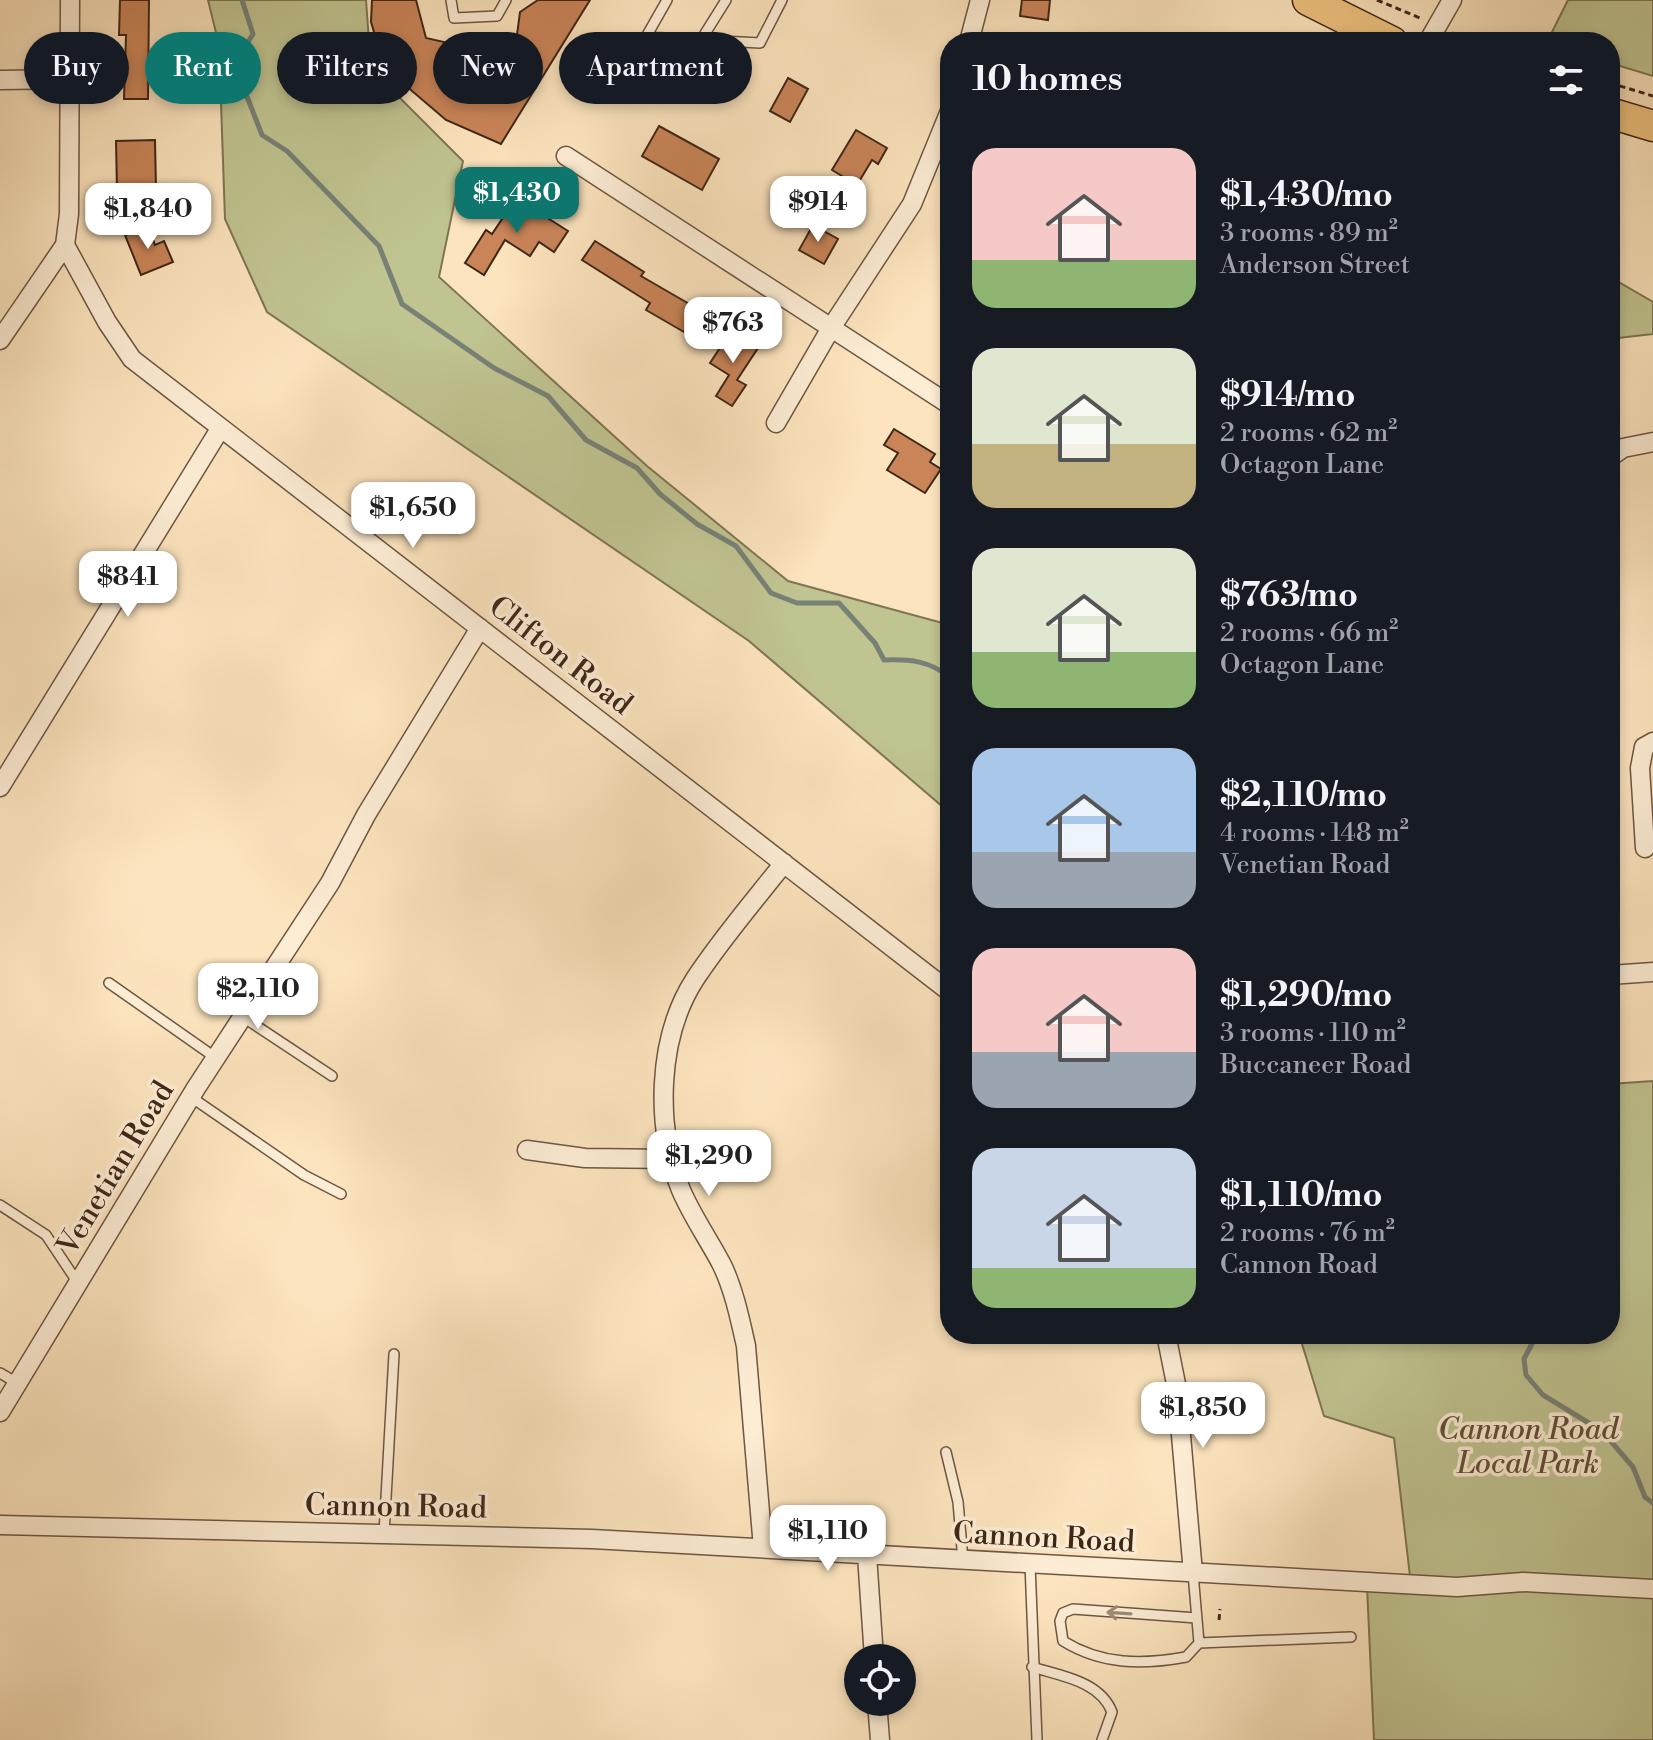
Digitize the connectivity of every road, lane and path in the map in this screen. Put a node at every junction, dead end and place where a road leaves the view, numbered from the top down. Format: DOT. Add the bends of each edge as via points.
graph roads {
  1 [pos="70,0"];
  2 [pos="451,0"];
  3 [pos="506,0"];
  4 [pos="667,0"];
  5 [pos="726,0"];
  6 [pos="782,0"];
  7 [pos="980,0"];
  8 [pos="1308,0"];
  9 [pos="1452,0"];
  10 [pos="70,32"];
  11 [pos="649,32"];
  12 [pos="706,32"];
  13 [pos="972,32"];
  14 [pos="1372,32"];
  15 [pos="1434,32"];
  16 [pos="752,43"];
  17 [pos="0,80"];
  18 [pos="24,80"];
  19 [pos="1620,86"];
  20 [pos="1653,96"];
  21 [pos="70,104"];
  22 [pos="1620,116"];
  23 [pos="1653,126"];
  24 [pos="940,135"];
  25 [pos="566,156"];
  26 [pos="65,245"];
  27 [pos="831,328"];
  28 [pos="3,330"];
  29 [pos="940,399"];
  30 [pos="776,423"];
  31 [pos="220,429"];
  32 [pos="1653,442"];
  33 [pos="1620,450"];
  34 [pos="480,628"];
  35 [pos="1653,742"];
  36 [pos="0,787"];
  37 [pos="1645,848"];
  38 [pos="784,863"];
  39 [pos="1653,972"];
  40 [pos="1620,974"];
  41 [pos="109,983"];
  42 [pos="940,984"];
  43 [pos="243,1017"];
  44 [pos="216,1058"];
  45 [pos="332,1076"];
  46 [pos="191,1097"];
  47 [pos="527,1150"];
  48 [pos="672,1159"];
  49 [pos="341,1194"];
  50 [pos="0,1205"];
  51 [pos="78,1283"];
  52 [pos="1168,1344"];
  53 [pos="394,1354"];
  54 [pos="0,1373"];
  55 [pos="17,1383"];
  56 [pos="0,1412"];
  57 [pos="946,1452"];
  58 [pos="0,1525"];
  59 [pos="384,1534"];
  60 [pos="763,1548"];
  61 [pos="867,1555"];
  62 [pos="963,1560"];
  63 [pos="1030,1564"];
  64 [pos="1193,1573"];
  65 [pos="1653,1589"];
  66 [pos="1220,1609"];
  67 [pos="1197,1618"];
  68 [pos="1219,1620"];
  69 [pos="1351,1637"];
  70 [pos="1199,1643"];
  71 [pos="873,1644"];
  72 [pos="1032,1667"];
  73 [pos="878,1716"];
  74 [pos="880,1740"];
  75 [pos="1037,1740"];
  76 [pos="1102,1740"];
  1 -- 10 [label="street"];
  2 -- 3 [label="lane" via="454,18 497,16"];
  4 -- 11 [label="lane"];
  5 -- 12 [label="lane"];
  6 -- 16 [label="lane" via="760,43"];
  7 -- 13 [label="street"];
  8 -- 14 [label="main road"];
  9 -- 15 [label="street"];
  17 -- 18 [label="street"];
  19 -- 20 [label="path"];
  21 -- 26 [label="street"];
  22 -- 23 [label="main road"];
  24 -- 27 [label="street" via="912,204"];
  25 -- 27 [label="street"];
  26 -- 28 [label="street"];
  26 -- 31 [label="street, Clifton Road" via="132,359"];
  27 -- 29 [label="street"];
  27 -- 30 [label="street"];
  31 -- 34 [label="street, Clifton Road"];
  31 -- 36 [label="street"];
  32 -- 33 [label="street"];
  34 -- 38 [label="street, Clifton Road"];
  34 -- 43 [label="street, Venetian Road" via="330,883"];
  35 -- 37 [label="street" via="1644,747 1640,768"];
  38 -- 42 [label="street, Clifton Road"];
  38 -- 48 [label="street" via="694,980 678,1014 669,1046 664,1112"];
  39 -- 40 [label="street"];
  41 -- 44 [label="lane"];
  43 -- 44 [label="street, Venetian Road"];
  43 -- 45 [label="lane"];
  44 -- 46 [label="street, Venetian Road"];
  46 -- 49 [label="lane" via="304,1175"];
  46 -- 51 [label="street, Venetian Road"];
  47 -- 48 [label="street" via="585,1158"];
  48 -- 60 [label="street" via="681,1191 723,1268 739,1314"];
  50 -- 51 [label="lane" via="46,1235"];
  51 -- 55 [label="street, Venetian Road"];
  52 -- 64 [label="street" via="1177,1389"];
  53 -- 59 [label="lane"];
  54 -- 55 [label="lane"];
  55 -- 56 [label="street, Venetian Road"];
  57 -- 62 [label="lane" via="958,1502"];
  58 -- 59 [label="street, Cannon Road"];
  59 -- 60 [label="street, Cannon Road"];
  60 -- 61 [label="street, Cannon Road"];
  61 -- 62 [label="street, Cannon Road"];
  61 -- 71 [label="street"];
  62 -- 63 [label="street, Cannon Road"];
  63 -- 64 [label="street, Cannon Road"];
  63 -- 72 [label="lane"];
  64 -- 65 [label="street, Cannon Road" via="1457,1587 1523,1582"];
  64 -- 67 [label="lane"];
  66 -- 68 [label="path"];
  67 -- 70 [label="lane"];
  67 -- 70 [label="lane, one-way" via="1073,1609 1060,1621 1063,1641 1115,1663 1186,1657"];
  69 -- 70 [label="lane"];
  72 -- 75 [label="lane"];
  72 -- 76 [label="lane" via="1100,1693 1112,1712"];
  73 -- 74 [label="street"];
}
